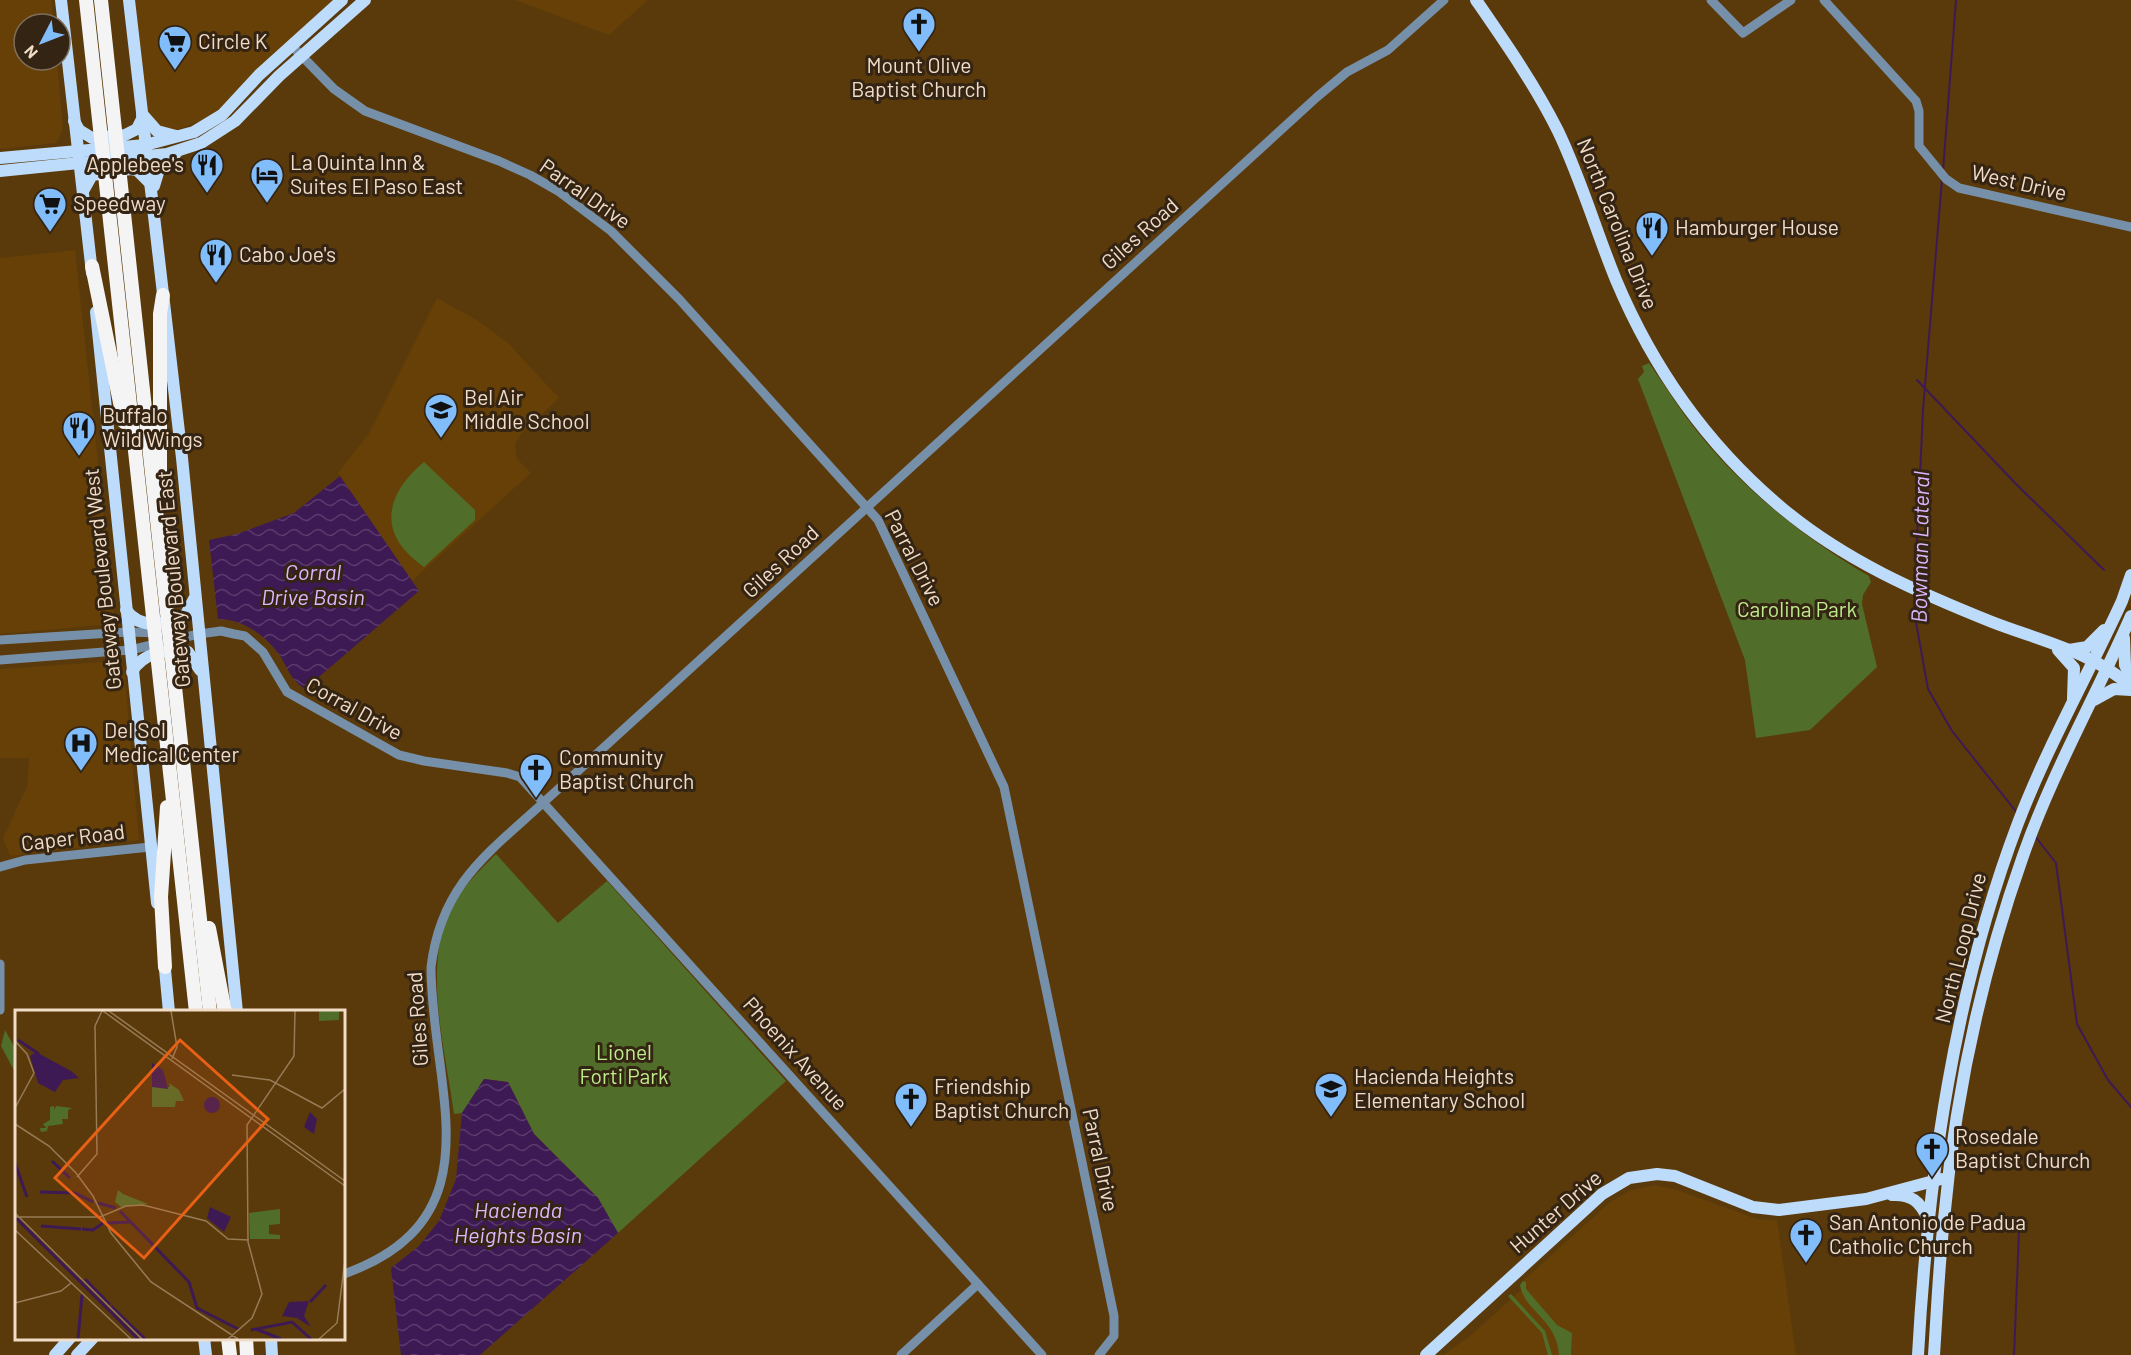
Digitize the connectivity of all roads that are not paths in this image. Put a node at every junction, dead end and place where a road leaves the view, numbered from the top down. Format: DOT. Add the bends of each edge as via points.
graph roads {
  1 [pos="61,0"];
  2 [pos="86,0"];
  3 [pos="102,0"];
  4 [pos="129,0"];
  5 [pos="342,0"];
  6 [pos="365,0"];
  7 [pos="1444,0"];
  8 [pos="1476,0"];
  9 [pos="1711,0"];
  10 [pos="1791,0"];
  11 [pos="1824,0"];
  12 [pos="291,45"];
  13 [pos="302,56"];
  14 [pos="142,116"];
  15 [pos="74,122"];
  16 [pos="183,137"];
  17 [pos="146,151"];
  18 [pos="179,151"];
  19 [pos="48,152"];
  20 [pos="78,156"];
  21 [pos="0,158"];
  22 [pos="48,166"];
  23 [pos="0,171"];
  24 [pos="150,188"];
  25 [pos="82,190"];
  26 [pos="2131,227"];
  27 [pos="92,266"];
  28 [pos="163,295"];
  29 [pos="138,470"];
  30 [pos="867,507"];
  31 [pos="156,519"];
  32 [pos="2131,575"];
  33 [pos="194,599"];
  34 [pos="126,610"];
  35 [pos="2131,616"];
  36 [pos="2115,618"];
  37 [pos="2125,630"];
  38 [pos="128,632"];
  39 [pos="199,634"];
  40 [pos="0,640"];
  41 [pos="2053,645"];
  42 [pos="130,650"];
  43 [pos="2067,651"];
  44 [pos="0,660"];
  45 [pos="2094,661"];
  46 [pos="2108,668"];
  47 [pos="132,672"];
  48 [pos="202,674"];
  49 [pos="2131,678"];
  50 [pos="2131,688"];
  51 [pos="2092,700"];
  52 [pos="2072,706"];
  53 [pos="169,766"];
  54 [pos="520,777"];
  55 [pos="544,802"];
  56 [pos="150,847"];
  57 [pos="195,857"];
  58 [pos="0,867"];
  59 [pos="0,964"];
  60 [pos="165,967"];
  61 [pos="0,1010"];
  62 [pos="169,1010"];
  63 [pos="196,1010"];
  64 [pos="210,1010"];
  65 [pos="225,1010"];
  66 [pos="237,1010"];
  67 [pos="1936,1178"];
  68 [pos="1949,1180"];
  69 [pos="1884,1195"];
  70 [pos="1928,1219"];
  71 [pos="371,1263"];
  72 [pos="345,1267"];
  73 [pos="345,1274"];
  74 [pos="978,1284"];
  75 [pos="68,1340"];
  76 [pos="91,1340"];
  77 [pos="204,1340"];
  78 [pos="228,1340"];
  79 [pos="246,1340"];
  80 [pos="271,1340"];
  81 [pos="55,1355"];
  82 [pos="77,1355"];
  83 [pos="206,1355"];
  84 [pos="230,1355"];
  85 [pos="247,1355"];
  86 [pos="272,1355"];
  87 [pos="901,1355"];
  88 [pos="1042,1355"];
  89 [pos="1100,1355"];
  90 [pos="1426,1355"];
  91 [pos="1918,1355"];
  92 [pos="1934,1355"];
  1 -- 15 [label="main road, Gateway Boulevard West"];
  2 -- 29 [label="highway"];
  3 -- 31 [label="highway"];
  4 -- 14 [label="main road, Gateway Boulevard East"];
  5 -- 12 [label="main road"];
  6 -- 13 [label="main road"];
  7 -- 30 [label="street, Giles Road" via="1388,50 1347,72 1325,90"];
  8 -- 41 [label="main road, North Carolina Drive" via="1544,105 1569,157 1627,306 1653,356 1688,408 1740,469 1825,541 1901,584"];
  9 -- 10 [label="street" via="1743,33"];
  11 -- 26 [label="street, West Drive" via="1916,101 1919,146 1946,179 1959,188"];
  12 -- 13 [label="street, Parral Drive"];
  12 -- 16 [label="main road" via="222,115"];
  13 -- 18 [label="main road" via="222,131"];
  13 -- 30 [label="street, Parral Drive" via="334,89 365,111 519,170 558,191 611,231 679,299"];
  14 -- 15 [label="main road" via="137,129 125,135 92,138"];
  14 -- 16 [label="main road" via="157,131"];
  14 -- 17 [label="main road, Gateway Boulevard East"];
  15 -- 19 [label="main road" via="65,142"];
  15 -- 20 [label="main road, Gateway Boulevard West"];
  16 -- 17 [label="main road"];
  17 -- 18 [label="main road"];
  17 -- 20 [label="main road"];
  17 -- 24 [label="main road, Gateway Boulevard East"];
  18 -- 24 [label="main road" via="160,166"];
  19 -- 20 [label="main road"];
  19 -- 21 [label="main road"];
  20 -- 22 [label="main road"];
  20 -- 25 [label="main road, Gateway Boulevard West"];
  22 -- 23 [label="main road"];
  22 -- 25 [label="main road" via="70,174"];
  24 -- 25 [label="main road" via="137,170 130,169 97,173"];
  24 -- 28 [label="main road, Gateway Boulevard East"];
  25 -- 27 [label="main road, Gateway Boulevard West"];
  27 -- 29 [label="highway" via="124,422"];
  27 -- 34 [label="main road, Gateway Boulevard West"];
  28 -- 31 [label="highway" via="161,473"];
  28 -- 33 [label="main road, Gateway Boulevard East"];
  29 -- 53 [label="highway"];
  30 -- 55 [label="street, Giles Road"];
  30 -- 89 [label="street, Parral Drive" via="883,531 1004,787 1110,1293 1114,1336"];
  31 -- 57 [label="highway"];
  32 -- 36 [label="main road, North Loop Drive"];
  33 -- 34 [label="main road" via="185,616 148,625 138,623"];
  33 -- 39 [label="main road, Gateway Boulevard East"];
  34 -- 38 [label="main road, Gateway Boulevard West"];
  35 -- 37 [label="main road, North Loop Drive"];
  36 -- 43 [label="main road" via="2087,647"];
  36 -- 45 [label="main road, North Loop Drive"];
  37 -- 46 [label="main road, North Loop Drive"];
  37 -- 49 [label="main road" via="2125,665"];
  38 -- 39 [label="street"];
  38 -- 40 [label="street"];
  38 -- 42 [label="main road, Gateway Boulevard West"];
  39 -- 42 [label="street"];
  39 -- 48 [label="main road, Gateway Boulevard East"];
  39 -- 54 [label="street, Corral Drive" via="221,631 245,636 263,652 287,692 399,754 424,762"];
  41 -- 43 [label="main road, North Carolina Drive"];
  41 -- 52 [label="main road" via="2074,668"];
  42 -- 44 [label="street"];
  42 -- 47 [label="main road, Gateway Boulevard West"];
  43 -- 45 [label="main road, North Carolina Drive"];
  45 -- 46 [label="main road, North Carolina Drive"];
  45 -- 52 [label="main road, North Loop Drive"];
  46 -- 50 [label="main road, North Carolina Drive"];
  46 -- 51 [label="main road, North Loop Drive"];
  47 -- 48 [label="main road" via="149,655 180,651 188,652"];
  47 -- 56 [label="main road, Gateway Boulevard West"];
  48 -- 66 [label="main road, Gateway Boulevard East"];
  50 -- 51 [label="main road" via="2114,689"];
  51 -- 68 [label="main road, North Loop Drive" via="2027,845 1989,970 1959,1104"];
  52 -- 67 [label="main road, North Loop Drive" via="2026,804 1991,900 1943,1107"];
  53 -- 60 [label="highway" via="161,897"];
  53 -- 63 [label="highway"];
  54 -- 55 [label="street, Phoenix Avenue"];
  55 -- 71 [label="street, Giles Road" via="474,868 443,915 433,947 431,984 447,1132 443,1177 433,1205 416,1230"];
  55 -- 74 [label="street, Phoenix Avenue"];
  56 -- 58 [label="street, Caper Road" via="25,860"];
  56 -- 60 [label="main road, Gateway Boulevard West"];
  57 -- 64 [label="highway"];
  57 -- 65 [label="highway"];
  59 -- 61 [label="street"];
  60 -- 62 [label="main road, Gateway Boulevard West"];
  67 -- 68 [label="main road, Hunter Drive"];
  67 -- 69 [label="main road, Hunter Drive"];
  67 -- 70 [label="main road, North Loop Drive"];
  68 -- 92 [label="main road, North Loop Drive"];
  69 -- 70 [label="main road" via="1915,1199"];
  69 -- 90 [label="main road, Hunter Drive" via="1772,1210 1753,1207 1675,1176 1643,1174 1629,1178 1602,1194"];
  70 -- 91 [label="main road, North Loop Drive"];
  71 -- 72 [label="street, Giles Road"];
  71 -- 73 [label="street, Giles Road"];
  74 -- 87 [label="street"];
  74 -- 88 [label="street, Phoenix Avenue"];
  75 -- 81 [label="main road"];
  76 -- 82 [label="main road"];
  77 -- 83 [label="main road"];
  78 -- 84 [label="highway"];
  79 -- 85 [label="highway"];
  80 -- 86 [label="main road"];
}
